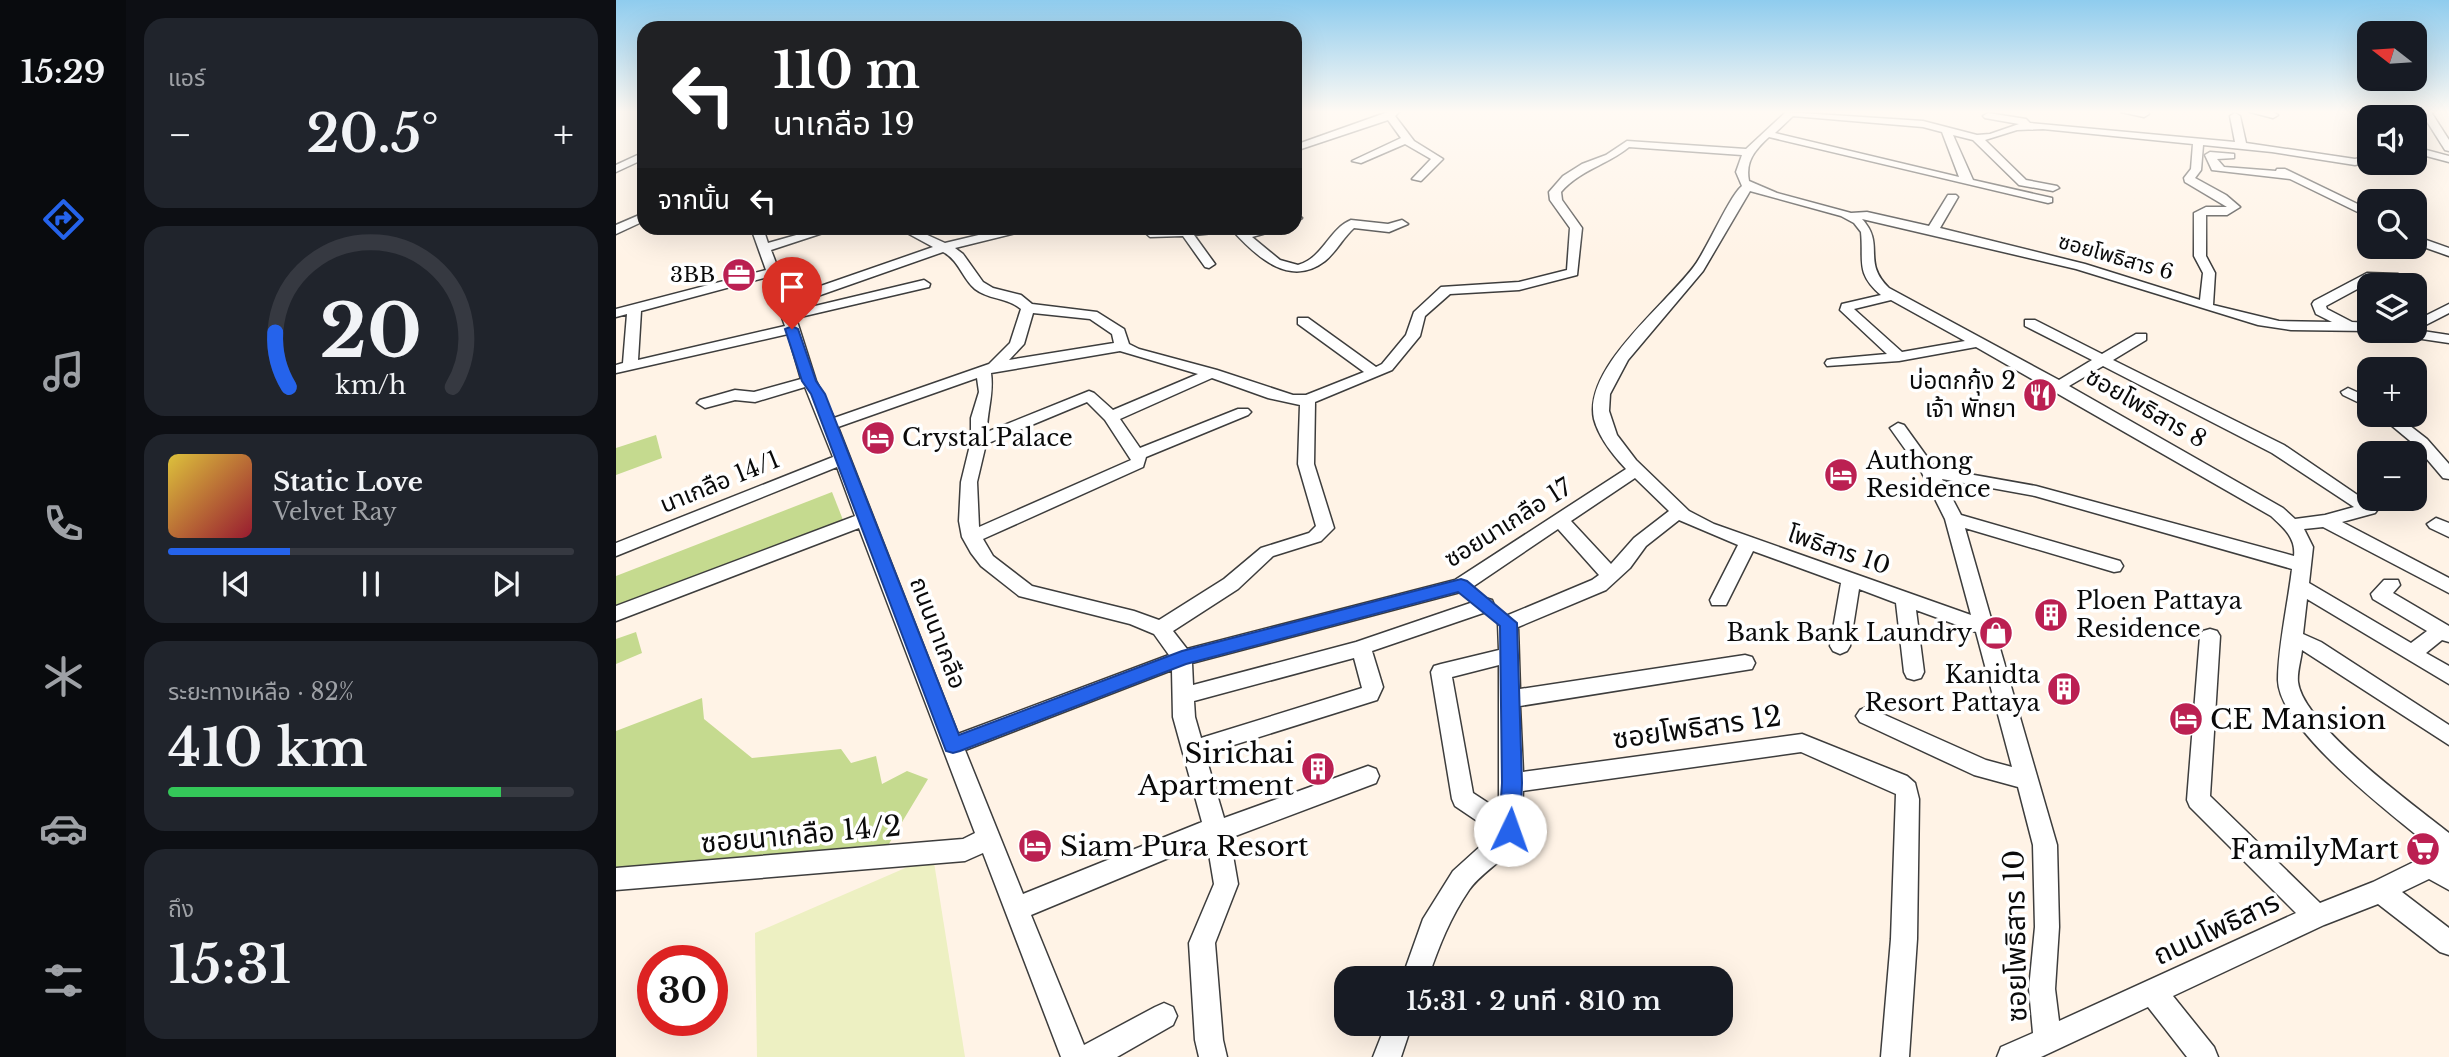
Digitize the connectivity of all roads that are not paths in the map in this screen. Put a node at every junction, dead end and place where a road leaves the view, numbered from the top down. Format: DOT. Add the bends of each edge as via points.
graph roads {
  1 [pos="1435,161"];
  2 [pos="1598,161"];
  3 [pos="1744,161"];
  4 [pos="1880,161"];
  5 [pos="1958,161"];
  6 [pos="2009,161"];
  7 [pos="2197,161"];
  8 [pos="2213,161"];
  9 [pos="2275,161"];
  10 [pos="2291,176"];
  11 [pos="1417,179"];
  12 [pos="1969,183"];
  13 [pos="1749,187"];
  14 [pos="2053,188"];
  15 [pos="1952,197"];
  16 [pos="2048,200"];
  17 [pos="2357,207"];
  18 [pos="1852,216"];
  19 [pos="637,217"];
  20 [pos="616,220"];
  21 [pos="637,220"];
  22 [pos="1402,223"];
  23 [pos="616,230"];
  24 [pos="1932,231"];
  25 [pos="759,235"];
  26 [pos="808,235"];
  27 [pos="919,235"];
  28 [pos="992,235"];
  29 [pos="1188,235"];
  30 [pos="1243,235"];
  31 [pos="2427,244"];
  32 [pos="944,247"];
  33 [pos="764,248"];
  34 [pos="2449,252"];
  35 [pos="1209,264"];
  36 [pos="773,272"];
  37 [pos="924,284"];
  38 [pos="2357,284"];
  39 [pos="1891,296"];
  40 [pos="2206,306"];
  41 [pos="2449,308"];
  42 [pos="634,309"];
  43 [pos="1028,309"];
  44 [pos="616,313"];
  45 [pos="789,316"];
  46 [pos="1303,321"];
  47 [pos="2427,321"];
  48 [pos="2030,323"];
  49 [pos="2347,324"];
  50 [pos="2357,325"];
  51 [pos="2427,334"];
  52 [pos="2141,337"];
  53 [pos="2449,339"];
  54 [pos="1980,342"];
  55 [pos="1122,346"];
  56 [pos="1899,357"];
  57 [pos="2105,360"];
  58 [pos="1832,363"];
  59 [pos="623,368"];
  60 [pos="988,368"];
  61 [pos="1212,373"];
  62 [pos="1375,373"];
  63 [pos="809,381"];
  64 [pos="2059,386"];
  65 [pos="2348,392"];
  66 [pos="2357,397"];
  67 [pos="1308,400"];
  68 [pos="705,403"];
  69 [pos="1243,412"];
  70 [pos="1111,417"];
  71 [pos="829,425"];
  72 [pos="2402,427"];
  73 [pos="1898,428"];
  74 [pos="979,441"];
  75 [pos="1137,455"];
  76 [pos="842,459"];
  77 [pos="1636,470"];
  78 [pos="1930,472"];
  79 [pos="2449,474"];
  80 [pos="1679,512"];
  81 [pos="865,519"];
  82 [pos="1954,519"];
  83 [pos="1560,520"];
  84 [pos="2325,521"];
  85 [pos="2292,526"];
  86 [pos="971,537"];
  87 [pos="1748,544"];
  88 [pos="616,550"];
  89 [pos="2302,565"];
  90 [pos="2114,566"];
  91 [pos="1611,576"];
  92 [pos="1851,580"];
  93 [pos="1461,585"];
  94 [pos="2391,585"];
  95 [pos="2300,586"];
  96 [pos="2449,586"];
  97 [pos="1905,599"];
  98 [pos="1719,600"];
  99 [pos="1485,605"];
  100 [pos="616,614"];
  101 [pos="1508,623"];
  102 [pos="1987,628"];
  103 [pos="1161,629"];
  104 [pos="2445,633"];
  105 [pos="2210,636"];
  106 [pos="2292,637"];
  107 [pos="1840,646"];
  108 [pos="1361,648"];
  109 [pos="2412,653"];
  110 [pos="1510,655"];
  111 [pos="1182,658"];
  112 [pos="1745,663"];
  113 [pos="1914,671"];
  114 [pos="2449,677"];
  115 [pos="1186,695"];
  116 [pos="1512,699"];
  117 [pos="1867,716"];
  118 [pos="2449,736"];
  119 [pos="953,745"];
  120 [pos="1194,748"];
  121 [pos="1368,776"];
  122 [pos="2026,780"];
  123 [pos="1512,783"];
  124 [pos="1214,828"];
  125 [pos="1510,830"];
  126 [pos="989,838"];
  127 [pos="2449,847"];
  128 [pos="2443,867"];
  129 [pos="616,879"];
  130 [pos="2381,891"];
  131 [pos="1016,909"];
  132 [pos="2316,916"];
  133 [pos="2449,943"];
  134 [pos="1419,966"];
  135 [pos="2153,992"];
  136 [pos="1164,1016"];
  137 [pos="1395,1036"];
  138 [pos="2031,1050"];
  139 [pos="1075,1057"];
  140 [pos="1090,1057"];
  141 [pos="1213,1057"];
  142 [pos="1387,1057"];
  143 [pos="1895,1057"];
  144 [pos="2204,1057"];
  1 -- 11 [label="street"];
  2 -- 62 [label="street" via="1561,183 1555,192 1576,228 1573,272 1519,286 1446,290 1419,315 1413,336 1387,367"];
  3 -- 13 [label="street" via="1742,180"];
  4 -- 12 [label="street"];
  5 -- 12 [label="street"];
  6 -- 14 [label="street" via="2023,183"];
  7 -- 40 [label="street" via="2191,182 2234,207 2227,212 2200,213 2200,256 2209,273"];
  8 -- 10 [label="street" via="2223,170"];
  9 -- 10 [label="street"];
  10 -- 17 [label="street"];
  12 -- 16 [label="street"];
  13 -- 18 [label="street"];
  13 -- 77 [label="street" via="1743,190 1706,260 1630,347 1604,393 1601,410 1606,430"];
  15 -- 24 [label="street"];
  18 -- 24 [label="street, ซอยโพธิสาร 6" via="1867,215"];
  18 -- 39 [label="street, ซอยโพธิสาร 8" via="1867,230 1867,272"];
  19 -- 20 [label="street"];
  21 -- 23 [label="street"];
  22 -- 30 [label="street" via="1388,228 1351,224 1320,259 1294,269 1278,265"];
  24 -- 40 [label="street, ซอยโพธิสาร 6" via="2111,275"];
  25 -- 33 [label="street, ถนนนาเกลือ"];
  26 -- 33 [label="street"];
  27 -- 32 [label="street"];
  28 -- 32 [label="street"];
  29 -- 35 [label="street"];
  31 -- 34 [label="street"];
  32 -- 43 [label="street" via="959,257 978,285 1016,298"];
  32 -- 45 [label="street"];
  33 -- 36 [label="street, ถนนนาเกลือ"];
  36 -- 42 [label="street"];
  36 -- 45 [label="street, ถนนนาเกลือ"];
  37 -- 45 [label="street"];
  38 -- 49 [label="street" via="2319,304 2321,311"];
  39 -- 54 [label="street, ซอยโพธิสาร 8"];
  39 -- 56 [label="street" via="1847,310"];
  40 -- 49 [label="street, ซอยโพธิสาร 6" via="2277,325"];
  41 -- 47 [label="street"];
  42 -- 44 [label="street"];
  42 -- 59 [label="street"];
  43 -- 55 [label="street" via="1100,318 1119,332"];
  43 -- 60 [label="street" via="1017,345"];
  45 -- 59 [label="street"];
  45 -- 63 [label="street, ถนนนาเกลือ"];
  46 -- 62 [label="street"];
  48 -- 57 [label="street"];
  49 -- 50 [label="street, ซอยโพธิสาร 6"];
  51 -- 53 [label="street"];
  52 -- 57 [label="street"];
  54 -- 56 [label="street"];
  54 -- 64 [label="street, ซอยโพธิสาร 8"];
  55 -- 60 [label="street"];
  55 -- 61 [label="street"];
  56 -- 58 [label="street"];
  57 -- 64 [label="street"];
  57 -- 84 [label="street" via="2278,449 2369,509"];
  60 -- 71 [label="street"];
  60 -- 74 [label="street"];
  61 -- 67 [label="street" via="1273,395"];
  61 -- 70 [label="street"];
  62 -- 67 [label="street"];
  63 -- 68 [label="street" via="755,397 735,395"];
  63 -- 71 [label="street, ถนนนาเกลือ"];
  64 -- 85 [label="street, ซอยโพธิสาร 8" via="2277,512"];
  65 -- 66 [label="street"];
  67 -- 103 [label="street" via="1306,464 1323,532 1267,552 1231,584"];
  69 -- 75 [label="street"];
  70 -- 74 [label="street" via="1089,396"];
  70 -- 75 [label="street"];
  71 -- 76 [label="street, ถนนนาเกลือ"];
  72 -- 79 [label="street"];
  73 -- 78 [label="street, ซอยโพธิสาร 10"];
  74 -- 86 [label="street" via="969,482"];
  75 -- 86 [label="street" via="1137,463"];
  76 -- 81 [label="street, ถนนนาเกลือ"];
  76 -- 88 [label="street, นาเกลือ 14/1"];
  77 -- 80 [label="street, โพธิสาร 10"];
  77 -- 83 [label="street, ซอยนาเกลือ 17"];
  78 -- 82 [label="street, ซอยโพธิสาร 10"];
  78 -- 89 [label="street" via="2036,491"];
  80 -- 87 [label="street, โพธิสาร 10"];
  80 -- 91 [label="street" via="1640,542"];
  81 -- 100 [label="street"];
  81 -- 119 [label="street, ถนนนาเกลือ"];
  82 -- 90 [label="street"];
  82 -- 102 [label="street, ซอยโพธิสาร 10"];
  83 -- 91 [label="street"];
  83 -- 93 [label="street, ซอยนาเกลือ 17"];
  84 -- 85 [label="street"];
  84 -- 96 [label="street"];
  85 -- 89 [label="street" via="2304,547"];
  86 -- 103 [label="street" via="986,561 1027,591"];
  87 -- 92 [label="street, โพธิสาร 10"];
  87 -- 98 [label="street"];
  89 -- 95 [label="street"];
  91 -- 101 [label="street"];
  92 -- 97 [label="street, โพธิสาร 10"];
  92 -- 107 [label="street"];
  93 -- 99 [label="street"];
  93 -- 111 [label="street, ซอยนาเกลือ 17"];
  94 -- 104 [label="street" via="2379,594"];
  95 -- 106 [label="street"];
  95 -- 109 [label="street"];
  97 -- 102 [label="street, โพธิสาร 10"];
  97 -- 113 [label="street"];
  99 -- 101 [label="street"];
  99 -- 108 [label="street"];
  101 -- 110 [label="street"];
  102 -- 122 [label="street, ซอยโพธิสาร 10"];
  103 -- 111 [label="street"];
  104 -- 109 [label="street"];
  105 -- 132 [label="street" via="2198,800"];
  106 -- 118 [label="street"];
  106 -- 127 [label="street" via="2289,691 2308,722 2351,765"];
  108 -- 115 [label="street"];
  108 -- 120 [label="street" via="1373,687 1370,694"];
  109 -- 114 [label="street"];
  110 -- 116 [label="street"];
  110 -- 125 [label="street" via="1441,672 1463,799"];
  111 -- 115 [label="street"];
  111 -- 119 [label="street, ซอยนาเกลือ 17"];
  112 -- 116 [label="street"];
  115 -- 120 [label="street" via="1184,717"];
  116 -- 123 [label="street"];
  117 -- 122 [label="street" via="1982,768"];
  119 -- 126 [label="street, ถนนนาเกลือ"];
  120 -- 124 [label="street"];
  121 -- 124 [label="street" via="1226,829"];
  122 -- 138 [label="street, ซอยโพธิสาร 10" via="2045,845 2047,927"];
  123 -- 125 [label="street"];
  123 -- 143 [label="street, ซอยโพธิสาร 12" via="1802,743 1899,783 1907,790 1908,799 1908,866"];
  124 -- 131 [label="street"];
  124 -- 141 [label="street" via="1226,884 1202,943"];
  125 -- 134 [label="street" via="1462,879 1432,928"];
  126 -- 129 [label="street, ซอยนาเกลือ 14/2" via="965,850"];
  126 -- 131 [label="street, ถนนนาเกลือ"];
  128 -- 130 [label="street, ถนนโพธิสาร"];
  130 -- 132 [label="street, ถนนโพธิสาร"];
  130 -- 133 [label="street"];
  131 -- 139 [label="street, ถนนนาเกลือ"];
  132 -- 135 [label="street, ถนนโพธิสาร"];
  135 -- 138 [label="street, ถนนโพธิสาร"];
  135 -- 144 [label="street"];
  136 -- 140 [label="street"];
  137 -- 142 [label="street"];
}
